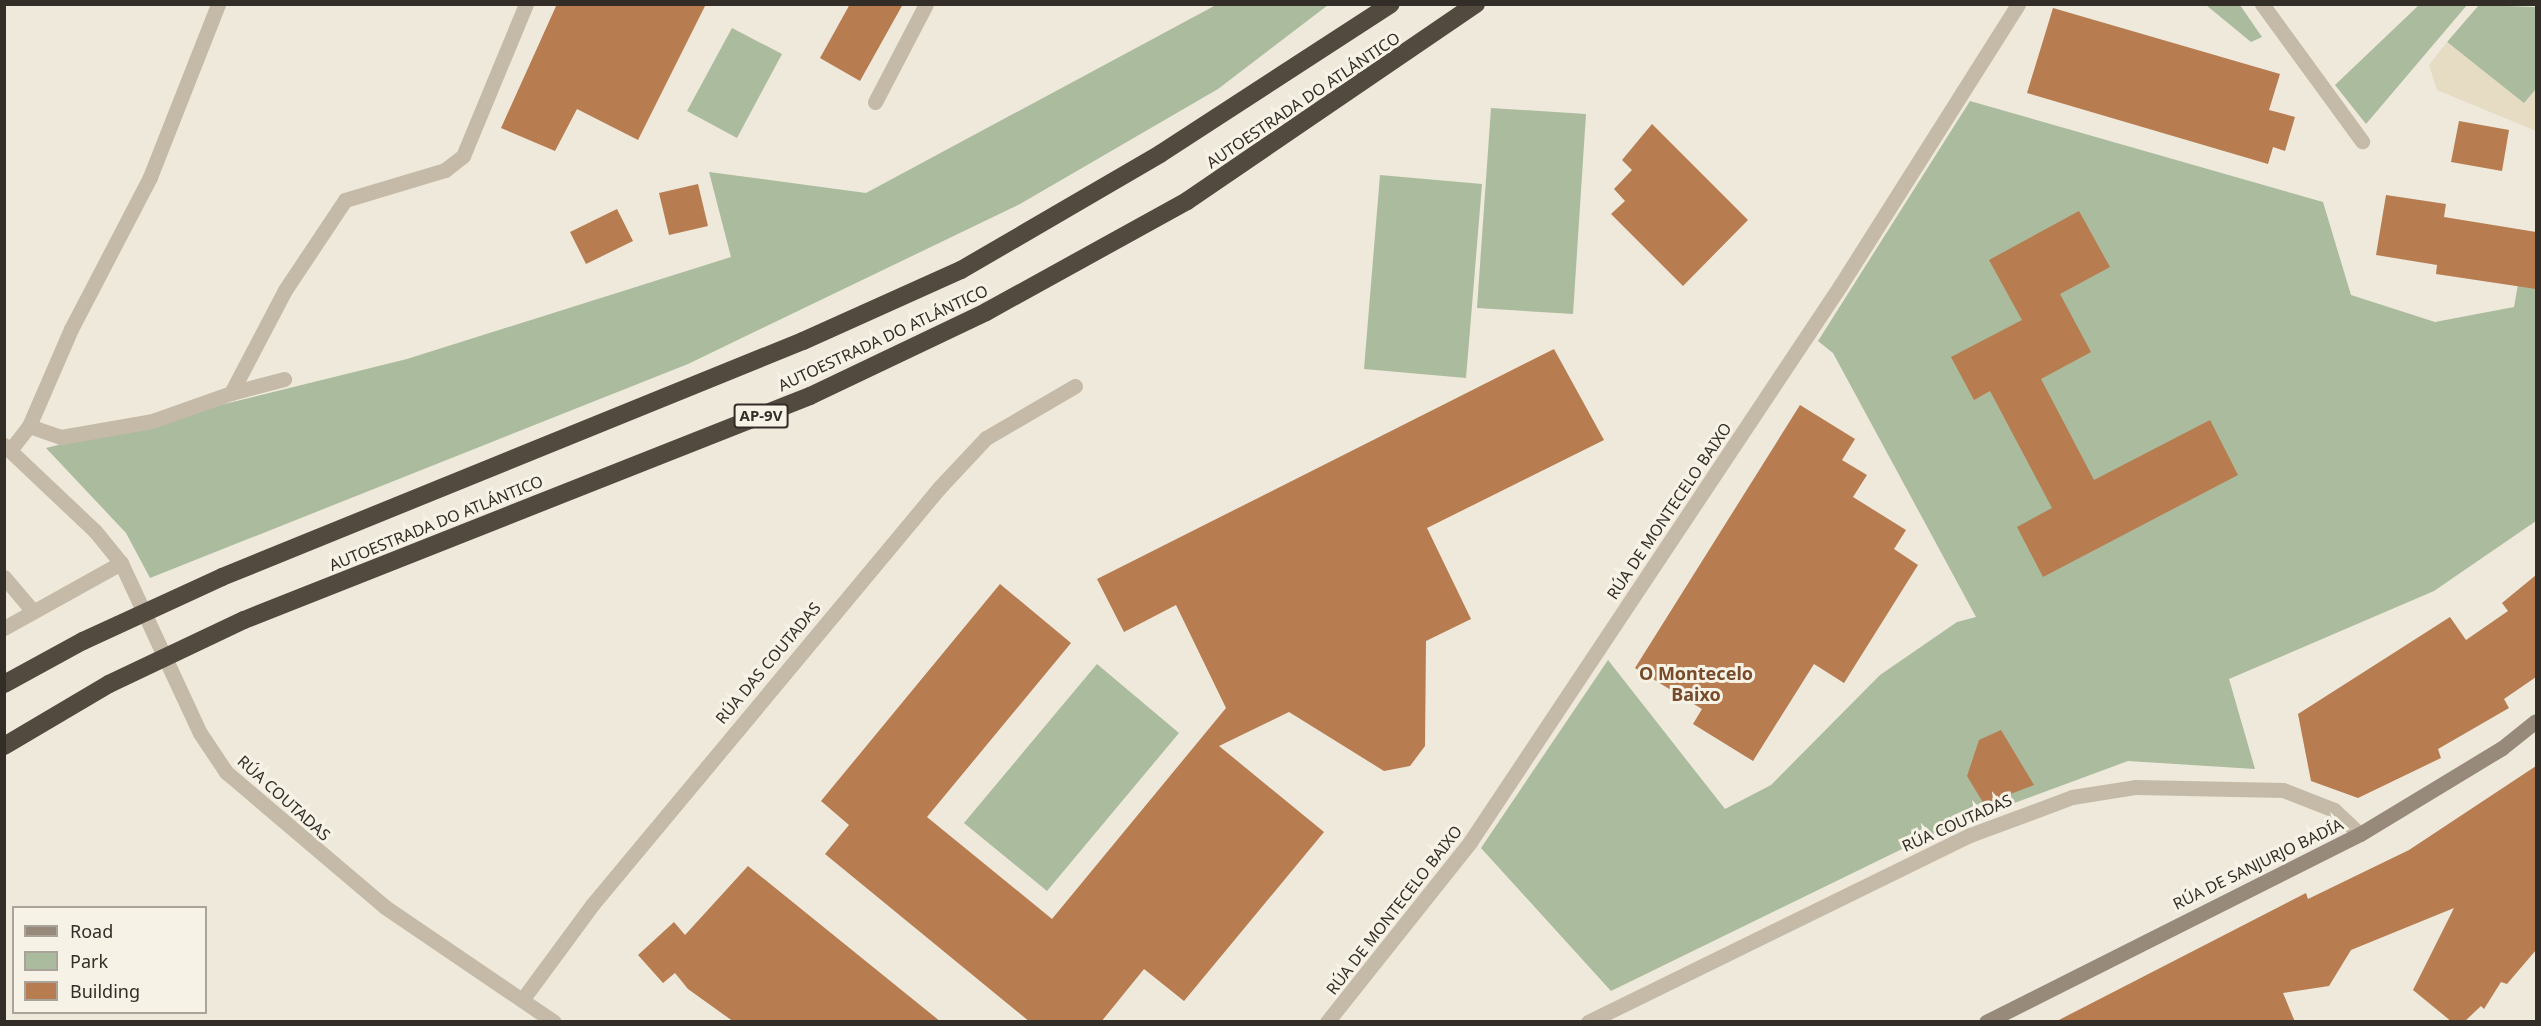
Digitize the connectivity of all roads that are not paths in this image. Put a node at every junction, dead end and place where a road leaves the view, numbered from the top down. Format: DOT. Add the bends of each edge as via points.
graph roads {
  1 [pos="218,4"];
  2 [pos="526,4"];
  3 [pos="926,4"];
  4 [pos="1391,4"];
  5 [pos="1476,4"];
  6 [pos="2018,4"];
  7 [pos="2262,4"];
  8 [pos="875,102"];
  9 [pos="2362,141"];
  10 [pos="284,379"];
  11 [pos="1075,386"];
  12 [pos="231,393"];
  13 [pos="29,426"];
  14 [pos="8,447"];
  15 [pos="121,563"];
  16 [pos="4,577"];
  17 [pos="32,610"];
  18 [pos="4,628"];
  19 [pos="4,684"];
  20 [pos="2536,721"];
  21 [pos="4,746"];
  22 [pos="2360,834"];
  23 [pos="522,1000"];
  24 [pos="554,1022"];
  25 [pos="1327,1022"];
  26 [pos="1588,1022"];
  27 [pos="1986,1022"];
  1 -- 13 [label="street" via="150,177 71,329"];
  2 -- 12 [label="street" via="463,156 445,170 345,200 285,290"];
  3 -- 8 [label="street"];
  4 -- 19 [label="highway, AUTOESTRADA DO ATLÁNTICO" via="1161,154 961,270 803,341 222,577 83,641"];
  5 -- 21 [label="highway, AUTOESTRADA DO ATLÁNTICO / AP-9V" via="1187,201 986,312 810,396 244,620 110,684"];
  6 -- 25 [label="street, RÚA DE MONTECELO BAIXO" via="1840,286 1470,842"];
  7 -- 9 [label="street"];
  10 -- 12 [label="street"];
  11 -- 23 [label="street, RÚA DAS COUTADAS" via="986,438 939,488 599,896"];
  12 -- 13 [label="street" via="152,421 62,437"];
  13 -- 14 [label="street"];
  14 -- 15 [label="street, RÚA COUTADAS" via="95,531"];
  15 -- 17 [label="street"];
  15 -- 23 [label="street, RÚA COUTADAS" via="212,754 246,792 385,907"];
  16 -- 17 [label="street"];
  17 -- 18 [label="street"];
  20 -- 22 [label="main road, RÚA DE SANJURJO BADÍA" via="2502,747"];
  22 -- 26 [label="street, RÚA COUTADAS" via="2334,810 2283,790 2136,787 2072,796 1970,835"];
  22 -- 27 [label="main road, RÚA DE SANJURJO BADÍA"];
  23 -- 24 [label="street, RÚA COUTADAS"];
}
